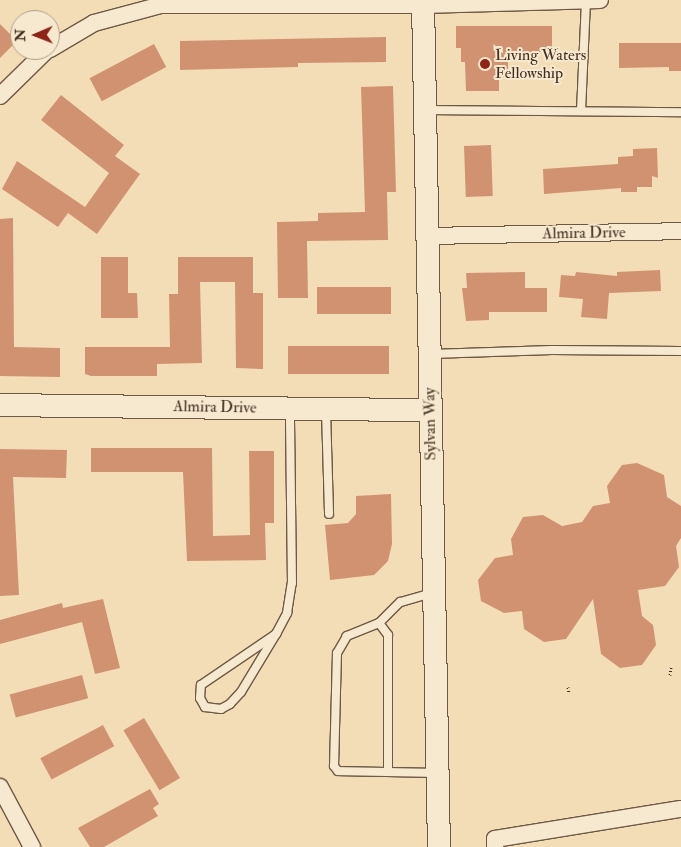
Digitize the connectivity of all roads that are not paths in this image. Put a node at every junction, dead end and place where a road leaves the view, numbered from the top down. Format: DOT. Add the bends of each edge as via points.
graph roads {
  1 [pos="586,0"];
  2 [pos="600,0"];
  3 [pos="423,2"];
  4 [pos="60,43"];
  5 [pos="38,60"];
  6 [pos="0,96"];
  7 [pos="426,110"];
  8 [pos="581,112"];
  9 [pos="681,112"];
  10 [pos="681,232"];
  11 [pos="428,236"];
  12 [pos="681,351"];
  13 [pos="429,354"];
  14 [pos="0,405"];
  15 [pos="290,408"];
  16 [pos="326,408"];
  17 [pos="430,410"];
  18 [pos="329,514"];
  19 [pos="434,592"];
  20 [pos="379,623"];
  21 [pos="276,634"];
  22 [pos="388,772"];
  23 [pos="438,773"];
  24 [pos="0,787"];
  25 [pos="681,809"];
  26 [pos="32,847"];
  27 [pos="439,847"];
  28 [pos="495,847"];
  1 -- 2 [label="street"];
  1 -- 3 [label="street"];
  1 -- 8 [label="lane"];
  3 -- 4 [label="street" via="161,5 94,24"];
  3 -- 7 [label="main road, Sylvan Way"];
  5 -- 6 [label="street"];
  7 -- 8 [label="lane"];
  7 -- 11 [label="main road, Sylvan Way"];
  8 -- 9 [label="lane"];
  10 -- 11 [label="street, Almira Drive"];
  11 -- 13 [label="main road, Sylvan Way"];
  12 -- 13 [label="lane" via="552,350"];
  13 -- 17 [label="main road, Sylvan Way"];
  14 -- 15 [label="main road, Almira Drive"];
  15 -- 16 [label="main road, Almira Drive"];
  15 -- 21 [label="lane" via="292,584 286,613"];
  16 -- 17 [label="main road, Almira Drive"];
  16 -- 18 [label="lane"];
  17 -- 19 [label="main road, Sylvan Way"];
  19 -- 20 [label="lane" via="400,602"];
  19 -- 23 [label="main road, Sylvan Way"];
  20 -- 22 [label="lane" via="388,634"];
  20 -- 22 [label="lane" via="347,636 337,653 334,766 338,771"];
  21 -- 21 [label="lane" via="201,685 200,698 205,706 221,709 230,704"];
  22 -- 23 [label="lane"];
  23 -- 27 [label="main road, Sylvan Way"];
  24 -- 26 [label="street"];
  25 -- 28 [label="street" via="495,839"];
}
